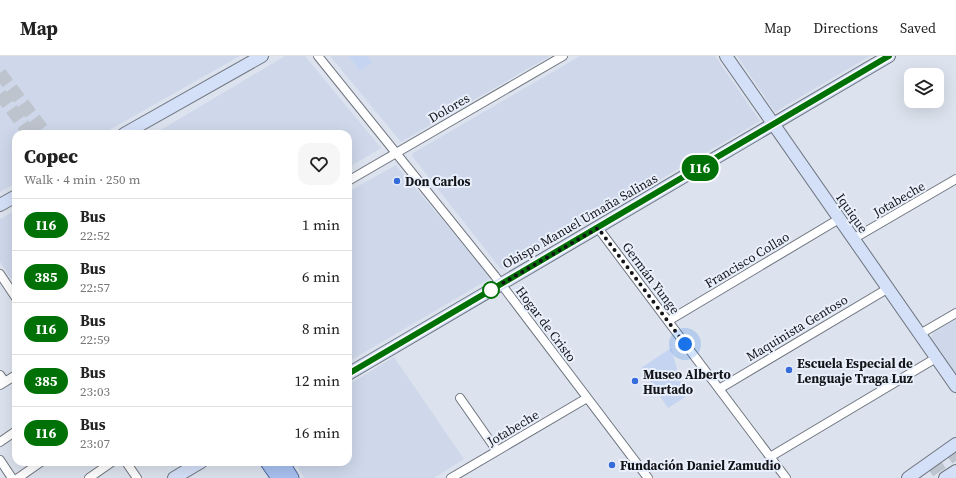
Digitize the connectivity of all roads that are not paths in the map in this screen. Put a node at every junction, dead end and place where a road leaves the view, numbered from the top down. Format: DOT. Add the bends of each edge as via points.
graph roads {
  1 [pos="262,56"];
  2 [pos="318,56"];
  3 [pos="563,56"];
  4 [pos="726,56"];
  5 [pos="889,56"];
  6 [pos="773,124"];
  7 [pos="131,130"];
  8 [pos="396,152"];
  9 [pos="352,179"];
  10 [pos="956,179"];
  11 [pos="12,198"];
  12 [pos="0,205"];
  13 [pos="839,219"];
  14 [pos="598,228"];
  15 [pos="853,240"];
  16 [pos="0,274"];
  17 [pos="501,284"];
  18 [pos="887,288"];
  19 [pos="12,292"];
  20 [pos="956,313"];
  21 [pos="668,321"];
  22 [pos="920,334"];
  23 [pos="936,358"];
  24 [pos="352,372"];
  25 [pos="12,377"];
  26 [pos="2,381"];
  27 [pos="956,386"];
  28 [pos="720,389"];
  29 [pos="460,398"];
  30 [pos="587,398"];
  31 [pos="12,434"];
  32 [pos="0,442"];
  33 [pos="956,444"];
  34 [pos="497,451"];
  35 [pos="770,457"];
  36 [pos="0,460"];
  37 [pos="36,466"];
  38 [pos="106,466"];
  39 [pos="129,466"];
  40 [pos="194,466"];
  41 [pos="270,466"];
  42 [pos="284,466"];
  43 [pos="956,471"];
  44 [pos="12,478"];
  45 [pos="18,478"];
  46 [pos="89,478"];
  47 [pos="137,478"];
  48 [pos="174,478"];
  49 [pos="278,478"];
  50 [pos="292,478"];
  51 [pos="451,478"];
  52 [pos="648,478"];
  53 [pos="786,478"];
  54 [pos="908,478"];
  55 [pos="945,478"];
  1 -- 7 [label="street"];
  2 -- 8 [label="street, Hogar de Cristo"];
  3 -- 8 [label="street, Dolores"];
  4 -- 6 [label="street, Iquique"];
  5 -- 6 [label="street, Obispo Manuel Umaña Salinas"];
  6 -- 13 [label="street, Iquique"];
  6 -- 14 [label="street, Obispo Manuel Umaña Salinas"];
  8 -- 9 [label="street, Dolores"];
  8 -- 17 [label="street, Hogar de Cristo"];
  10 -- 15 [label="street, Jotabeche"];
  11 -- 12 [label="street"];
  13 -- 15 [label="street, Iquique"];
  13 -- 21 [label="street, Francisco Collao"];
  14 -- 17 [label="street, Obispo Manuel Umaña Salinas"];
  14 -- 21 [label="street, Germán Yunge"];
  15 -- 18 [label="street, Iquique"];
  16 -- 19 [label="street"];
  17 -- 24 [label="street, Obispo Manuel Umaña Salinas"];
  17 -- 30 [label="street, Hogar de Cristo"];
  18 -- 22 [label="street, Iquique"];
  18 -- 28 [label="street, Maquinista Gentoso"];
  20 -- 22 [label="street"];
  21 -- 28 [label="street, Germán Yunge"];
  22 -- 23 [label="street, Iquique"];
  23 -- 27 [label="street, Iquique"];
  23 -- 35 [label="street"];
  25 -- 26 [label="street"];
  28 -- 35 [label="street, Germán Yunge"];
  29 -- 34 [label="street"];
  30 -- 34 [label="street, Jotabeche"];
  30 -- 52 [label="street, Hogar de Cristo"];
  31 -- 32 [label="street"];
  33 -- 54 [label="street"];
  34 -- 51 [label="street, Jotabeche"];
  35 -- 53 [label="street, Germán Yunge"];
  36 -- 44 [label="street"];
  37 -- 45 [label="street"];
  38 -- 46 [label="street"];
  39 -- 47 [label="street"];
  40 -- 48 [label="street"];
  41 -- 49 [label="main road"];
  42 -- 50 [label="main road"];
  43 -- 55 [label="street"];
}
